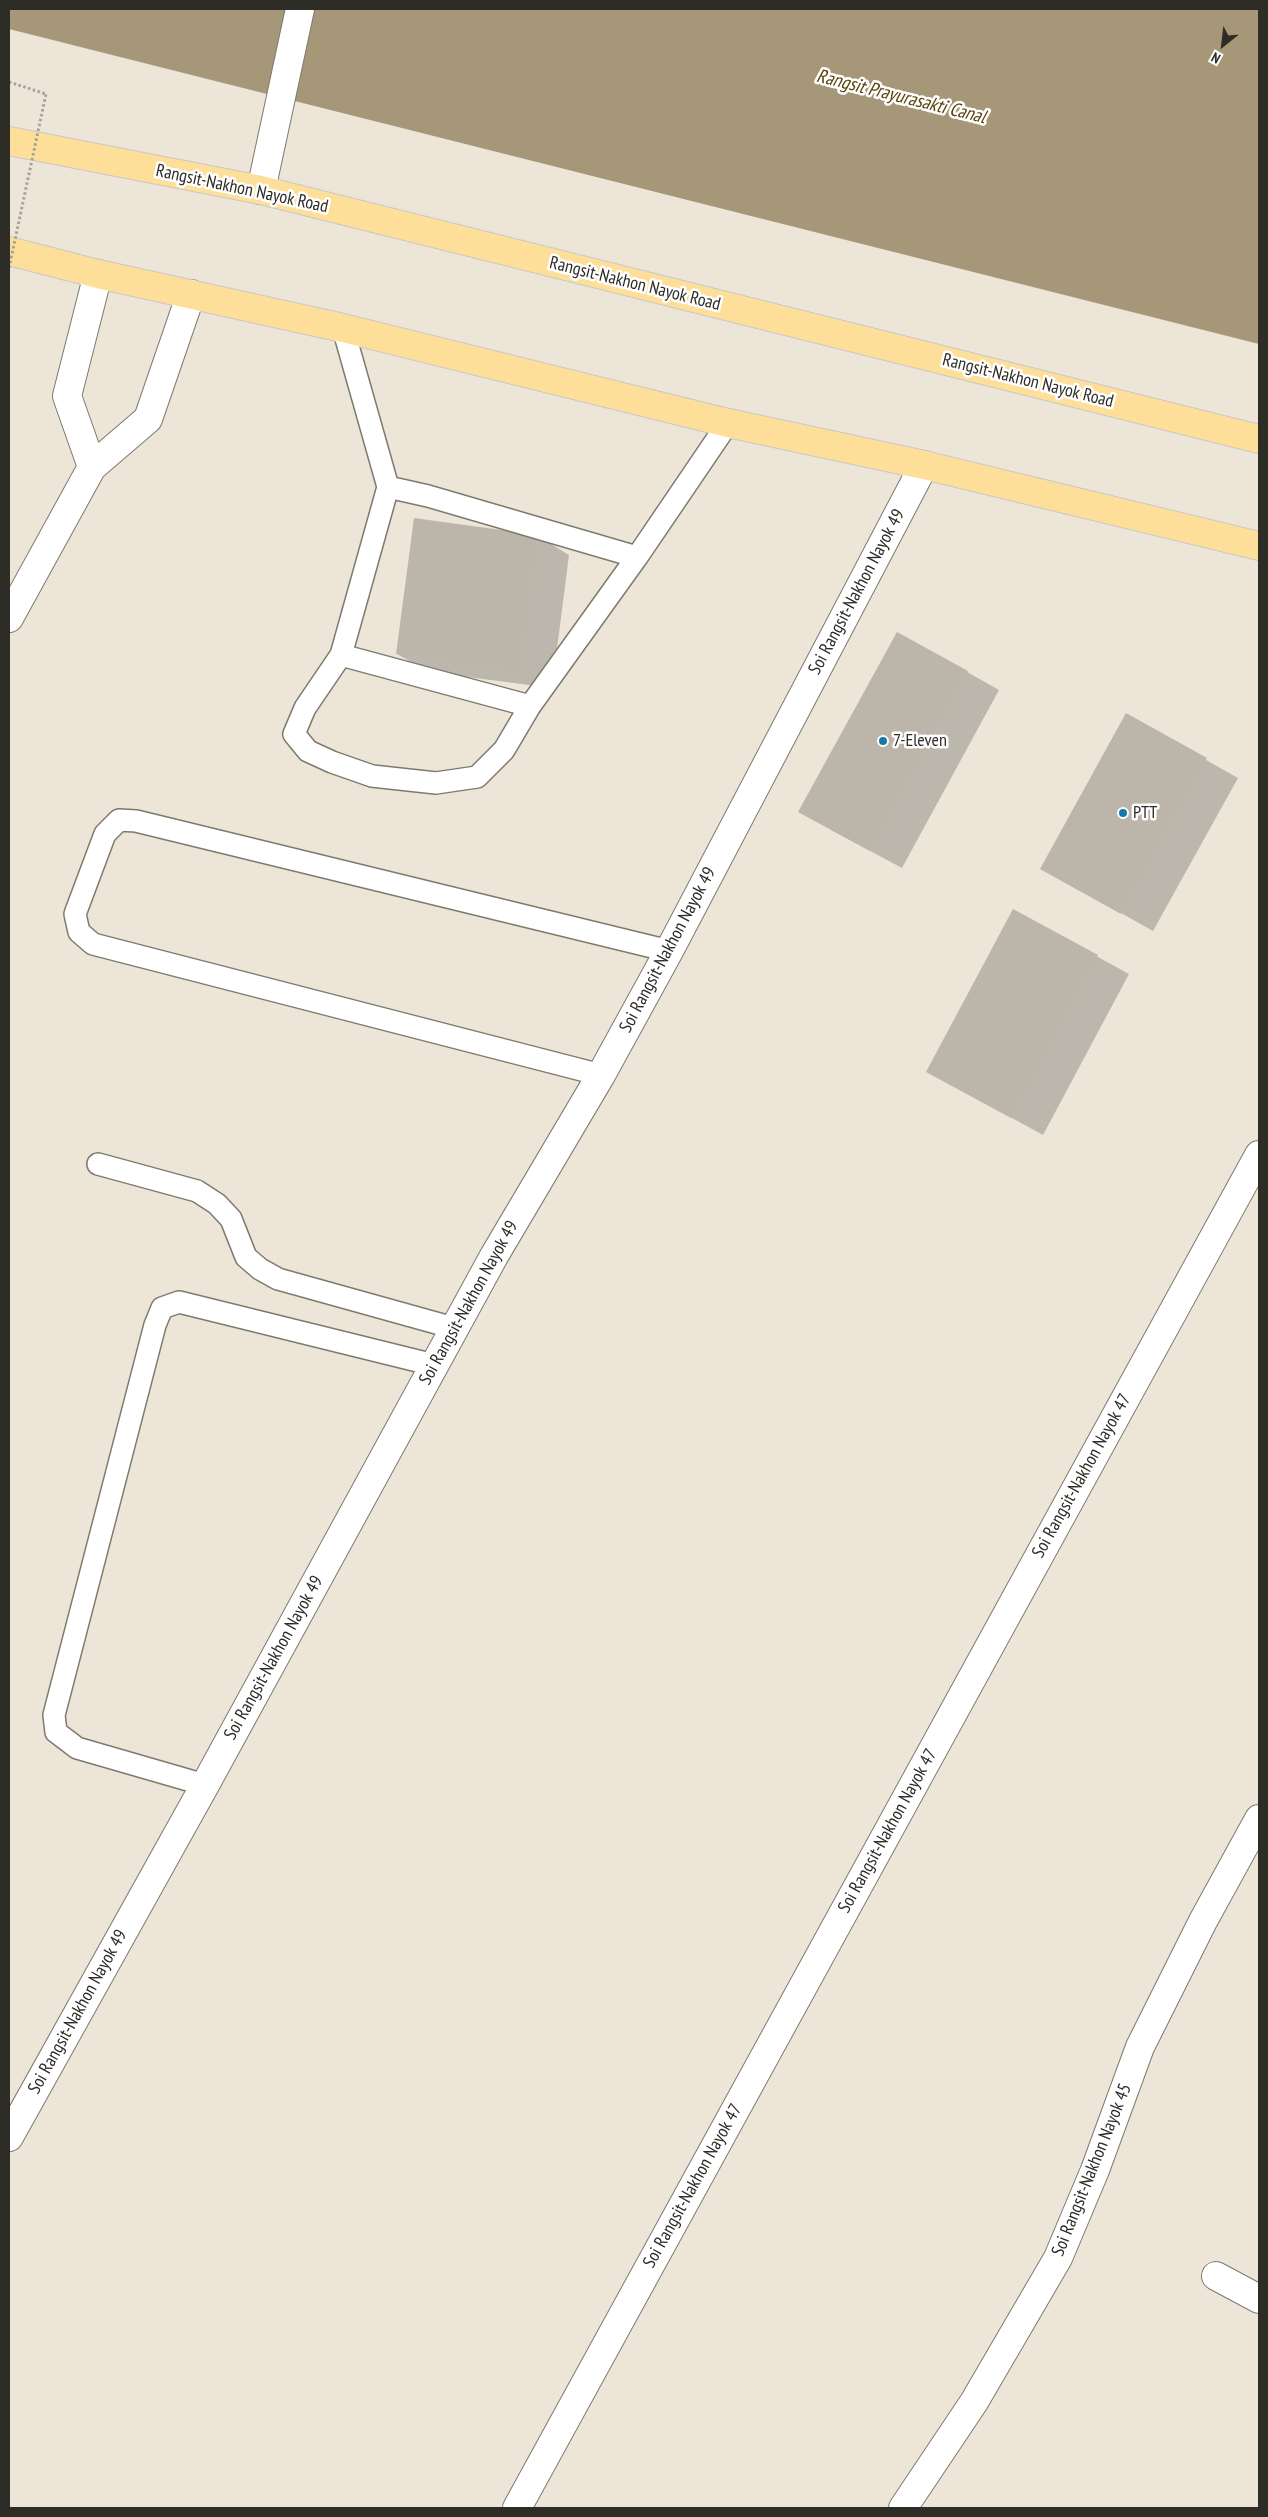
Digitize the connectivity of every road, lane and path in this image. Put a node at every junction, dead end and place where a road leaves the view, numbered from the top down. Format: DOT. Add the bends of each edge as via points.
graph roads {
  1 [pos="300,9"];
  2 [pos="9,82"];
  3 [pos="9,141"];
  4 [pos="261,190"];
  5 [pos="9,251"];
  6 [pos="9,268"];
  7 [pos="98,274"];
  8 [pos="192,294"];
  9 [pos="342,328"];
  10 [pos="728,423"];
  11 [pos="1259,439"];
  12 [pos="924,465"];
  13 [pos="92,467"];
  14 [pos="388,487"];
  15 [pos="1259,546"];
  16 [pos="637,557"];
  17 [pos="9,618"];
  18 [pos="341,655"];
  19 [pos="530,706"];
  20 [pos="669,951"];
  21 [pos="601,1075"];
  22 [pos="1259,1155"];
  23 [pos="98,1164"];
  24 [pos="454,1328"];
  25 [pos="434,1365"];
  26 [pos="205,1785"];
  27 [pos="1259,1819"];
  28 [pos="9,2137"];
  29 [pos="1216,2276"];
  30 [pos="1259,2299"];
  31 [pos="517,2508"];
  32 [pos="902,2508"];
  1 -- 4 [label="street"];
  2 -- 6 [label="path, bridge" via="46,94"];
  3 -- 4 [label="main road, Rangsit-Nakhon Nayok Road"];
  4 -- 11 [label="main road, Rangsit-Nakhon Nayok Road"];
  5 -- 7 [label="main road"];
  7 -- 8 [label="main road"];
  7 -- 13 [label="street" via="67,396"];
  8 -- 9 [label="main road"];
  8 -- 13 [label="street" via="148,420"];
  9 -- 10 [label="main road"];
  9 -- 14 [label="lane"];
  10 -- 12 [label="main road"];
  10 -- 16 [label="lane"];
  12 -- 15 [label="main road"];
  12 -- 20 [label="street, Soi Rangsit-Nakhon Nayok 49"];
  13 -- 17 [label="street"];
  14 -- 16 [label="lane"];
  14 -- 18 [label="lane"];
  16 -- 19 [label="lane"];
  18 -- 19 [label="lane"];
  18 -- 19 [label="lane" via="305,708 294,734 308,751 372,776 436,783 477,776 504,750"];
  20 -- 21 [label="street, Soi Rangsit-Nakhon Nayok 49"];
  20 -- 21 [label="lane" via="136,821 119,820 105,834 75,914 79,932 93,944"];
  21 -- 24 [label="street, Soi Rangsit-Nakhon Nayok 49"];
  22 -- 31 [label="street, Soi Rangsit-Nakhon Nayok 47"];
  23 -- 24 [label="lane" via="197,1191 231,1219 246,1257 278,1279"];
  24 -- 25 [label="street, Soi Rangsit-Nakhon Nayok 49"];
  25 -- 26 [label="street, Soi Rangsit-Nakhon Nayok 49"];
  25 -- 26 [label="lane" via="179,1302 162,1308 54,1715 56,1732 77,1748"];
  26 -- 28 [label="street, Soi Rangsit-Nakhon Nayok 49"];
  27 -- 32 [label="street, Soi Rangsit-Nakhon Nayok 45" via="1202,1921 1140,2047 1095,2170 1058,2258 974,2402"];
  29 -- 30 [label="street"];
}
